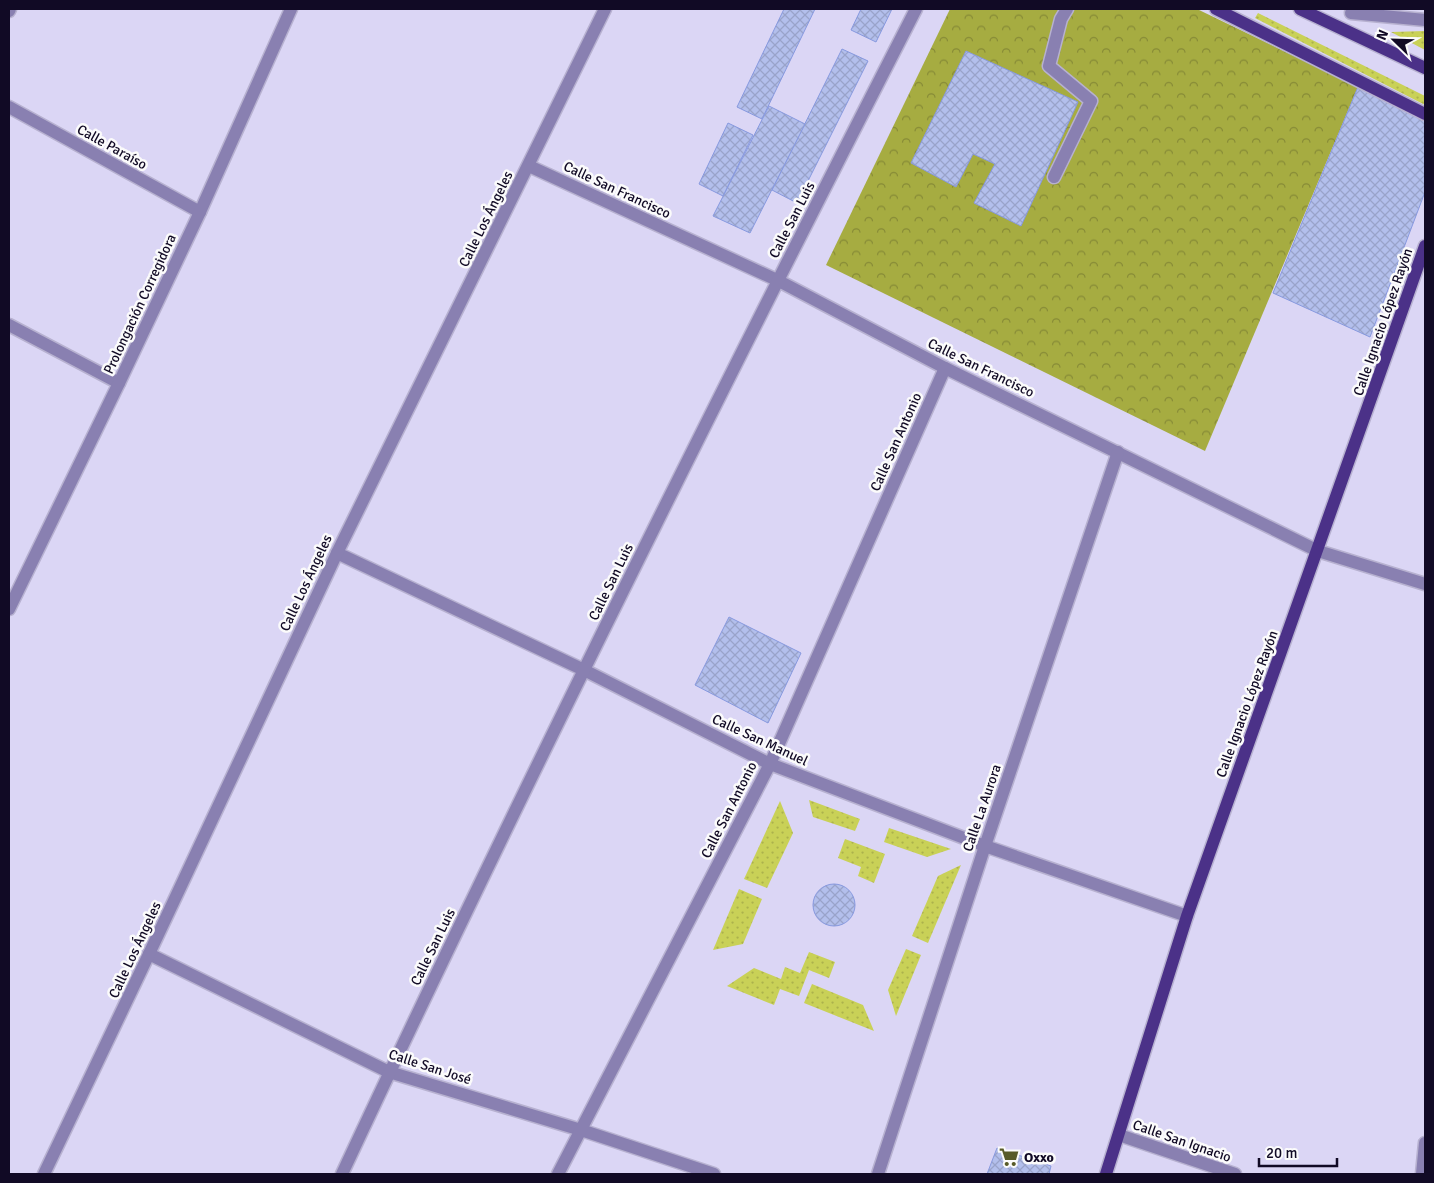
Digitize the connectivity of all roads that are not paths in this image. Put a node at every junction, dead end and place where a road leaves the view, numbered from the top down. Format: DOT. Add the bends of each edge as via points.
graph roads {
  1 [pos="291,9"];
  2 [pos="605,9"];
  3 [pos="916,9"];
  4 [pos="1067,9"];
  5 [pos="1217,9"];
  6 [pos="1300,9"];
  7 [pos="1351,11"];
  8 [pos="1425,20"];
  9 [pos="1346,32"];
  10 [pos="1425,68"];
  11 [pos="9,107"];
  12 [pos="1425,114"];
  13 [pos="529,166"];
  14 [pos="1054,177"];
  15 [pos="200,212"];
  16 [pos="1425,246"];
  17 [pos="778,280"];
  18 [pos="9,325"];
  19 [pos="945,368"];
  20 [pos="119,384"];
  21 [pos="1118,452"];
  22 [pos="1318,550"];
  23 [pos="336,553"];
  24 [pos="1425,584"];
  25 [pos="9,609"];
  26 [pos="584,670"];
  27 [pos="770,764"];
  28 [pos="985,846"];
  29 [pos="1187,916"];
  30 [pos="149,954"];
  31 [pos="390,1072"];
  32 [pos="581,1130"];
  33 [pos="1119,1136"];
  34 [pos="1425,1143"];
  35 [pos="44,1174"];
  36 [pos="342,1174"];
  37 [pos="558,1174"];
  38 [pos="714,1174"];
  39 [pos="878,1174"];
  40 [pos="1106,1174"];
  41 [pos="1235,1174"];
  42 [pos="1422,1174"];
  1 -- 15 [label="street, Prolongación Corregidora"];
  2 -- 13 [label="street, Calle Los Ángeles"];
  3 -- 17 [label="street, Calle San Luis"];
  4 -- 14 [label="street" via="1061,19 1049,66 1091,101"];
  5 -- 12 [label="main road"];
  6 -- 9 [label="main road"];
  7 -- 8 [label="street"];
  7 -- 9 [label="street"];
  9 -- 10 [label="main road"];
  11 -- 15 [label="street, Calle Paraíso"];
  13 -- 17 [label="street, Calle San Francisco"];
  13 -- 23 [label="street, Calle Los Ángeles"];
  15 -- 20 [label="street, Prolongación Corregidora"];
  16 -- 22 [label="main road, Calle Ignacio López Rayón"];
  17 -- 19 [label="street, Calle San Francisco"];
  17 -- 26 [label="street, Calle San Luis"];
  18 -- 20 [label="street"];
  19 -- 21 [label="street, Calle San Francisco"];
  19 -- 27 [label="street, Calle San Antonio"];
  20 -- 25 [label="street, Prolongación Corregidora"];
  21 -- 22 [label="street, Calle San Francisco"];
  21 -- 28 [label="street, Calle La Aurora"];
  22 -- 24 [label="street, Calle San Francisco"];
  22 -- 29 [label="main road, Calle Ignacio López Rayón"];
  23 -- 26 [label="street, Calle San Manuel"];
  23 -- 30 [label="street, Calle Los Ángeles"];
  26 -- 27 [label="street, Calle San Manuel"];
  26 -- 31 [label="street, Calle San Luis"];
  27 -- 28 [label="street, Calle San Manuel"];
  27 -- 32 [label="street, Calle San Antonio"];
  28 -- 29 [label="street, Calle San Manuel"];
  28 -- 39 [label="street, Calle La Aurora"];
  29 -- 33 [label="main road, Calle Ignacio López Rayón"];
  30 -- 31 [label="street, Calle San José"];
  30 -- 35 [label="street, Calle Los Ángeles"];
  31 -- 32 [label="street, Calle San José"];
  31 -- 36 [label="street, Calle San Luis"];
  32 -- 37 [label="street, Calle San Antonio"];
  32 -- 38 [label="street, Calle San José"];
  33 -- 40 [label="main road, Calle Ignacio López Rayón"];
  33 -- 41 [label="street, Calle San Ignacio"];
  34 -- 42 [label="street"];
}
